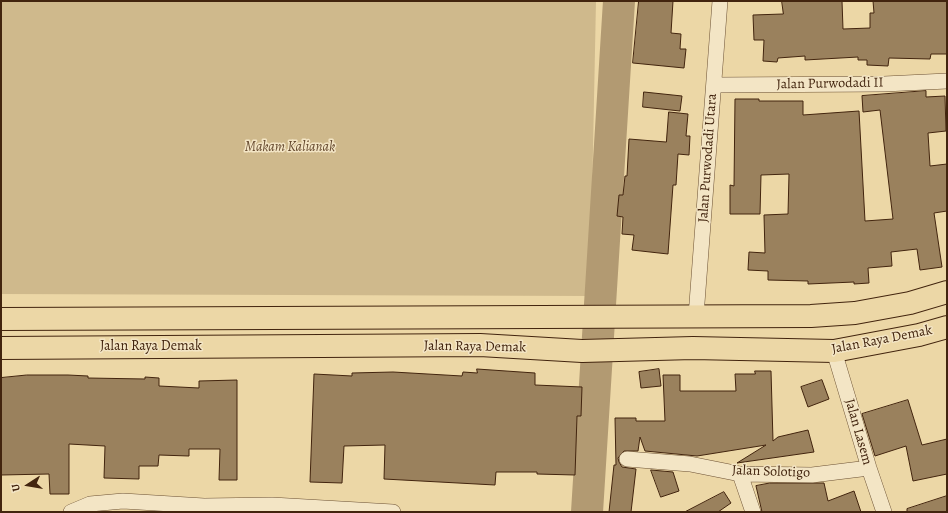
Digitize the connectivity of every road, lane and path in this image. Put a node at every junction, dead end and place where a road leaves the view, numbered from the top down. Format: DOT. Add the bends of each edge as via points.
graph roads {
  1 [pos="720,1"];
  2 [pos="947,81"];
  3 [pos="714,85"];
  4 [pos="947,292"];
  5 [pos="696,316"];
  6 [pos="437,317"];
  7 [pos="463,317"];
  8 [pos="1,318"];
  9 [pos="947,327"];
  10 [pos="437,346"];
  11 [pos="463,346"];
  12 [pos="1,348"];
  13 [pos="834,351"];
  14 [pos="627,459"];
  15 [pos="869,468"];
  16 [pos="740,474"];
  17 [pos="71,512"];
  18 [pos="393,512"];
  19 [pos="753,512"];
  20 [pos="884,512"];
  1 -- 3 [label="street, Jalan Purwodadi Utara"];
  2 -- 3 [label="street, Jalan Purwodadi II"];
  3 -- 5 [label="street, Jalan Purwodadi Utara"];
  4 -- 5 [label="highway, Jalan Raya Demak" via="910,303 855,313 811,316"];
  5 -- 7 [label="highway, Jalan Raya Demak"];
  6 -- 7 [label="highway, Jalan Raya Demak"];
  6 -- 8 [label="highway, Jalan Raya Demak"];
  6 -- 10 [label="highway" via="444,332"];
  7 -- 11 [label="highway" via="456,331"];
  9 -- 13 [label="highway, Jalan Raya Demak" via="919,335"];
  10 -- 11 [label="highway, Jalan Raya Demak"];
  10 -- 12 [label="highway, Jalan Raya Demak"];
  11 -- 13 [label="highway, Jalan Raya Demak" via="582,351 693,348"];
  13 -- 15 [label="street, Jalan Lasem"];
  14 -- 16 [label="street, Jalan Solotigo" via="690,464"];
  15 -- 16 [label="street, Jalan Solotigo" via="812,475"];
  15 -- 20 [label="street, Jalan Lasem"];
  16 -- 19 [label="street"];
  17 -- 18 [label="street" via="90,504 123,501 204,506 287,505"];
}
